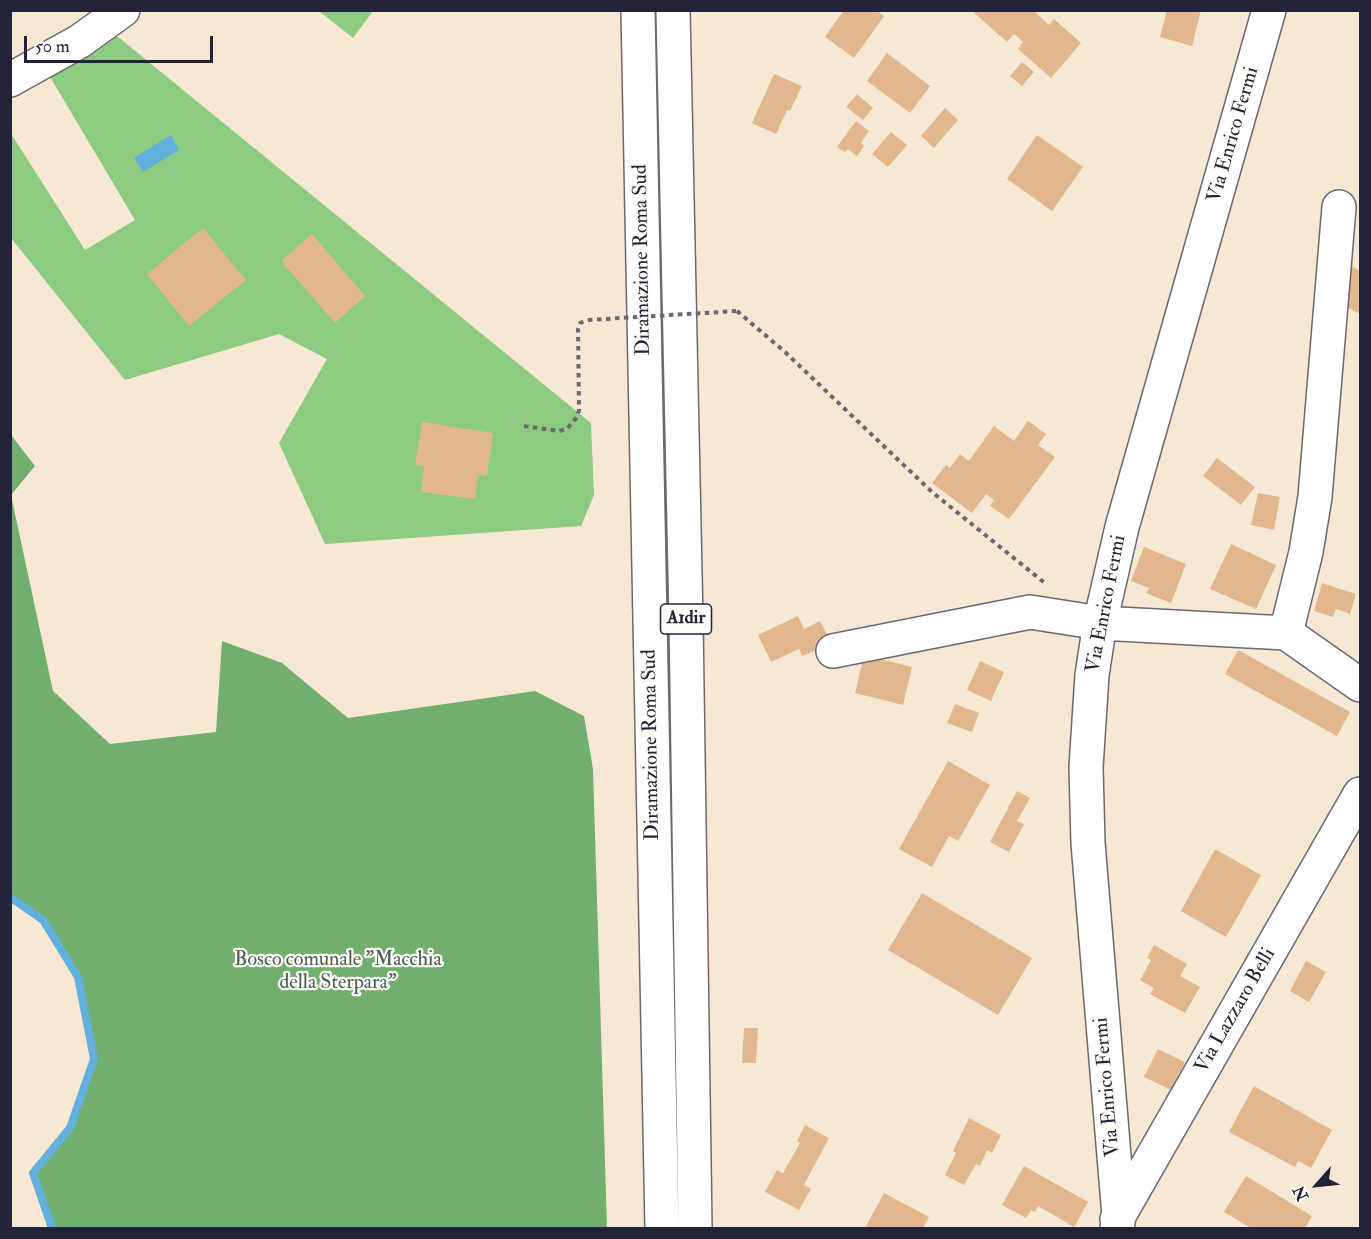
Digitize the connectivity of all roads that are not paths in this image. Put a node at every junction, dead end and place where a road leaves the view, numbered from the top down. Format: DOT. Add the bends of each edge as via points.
graph roads {
  1 [pos="123,10"];
  2 [pos="638,10"];
  3 [pos="673,10"];
  4 [pos="1269,10"];
  5 [pos="10,80"];
  6 [pos="1339,207"];
  7 [pos="1100,623"];
  8 [pos="1286,633"];
  9 [pos="833,651"];
  10 [pos="1360,685"];
  11 [pos="1360,794"];
  12 [pos="1122,1225"];
  13 [pos="662,1228"];
  14 [pos="695,1228"];
  1 -- 5 [label="main road" via="80,41"];
  2 -- 13 [label="main road, Diramazione Roma Sud / A1dir"];
  3 -- 14 [label="main road, Diramazione Roma Sud / A1dir"];
  4 -- 7 [label="main road, Via Enrico Fermi" via="1122,527"];
  6 -- 8 [label="main road" via="1315,497"];
  7 -- 8 [label="main road"];
  7 -- 9 [label="main road" via="1030,612"];
  7 -- 12 [label="main road, Via Enrico Fermi" via="1090,697 1086,795"];
  8 -- 10 [label="main road"];
  11 -- 12 [label="main road, Via Lazzaro Belli"];
}
